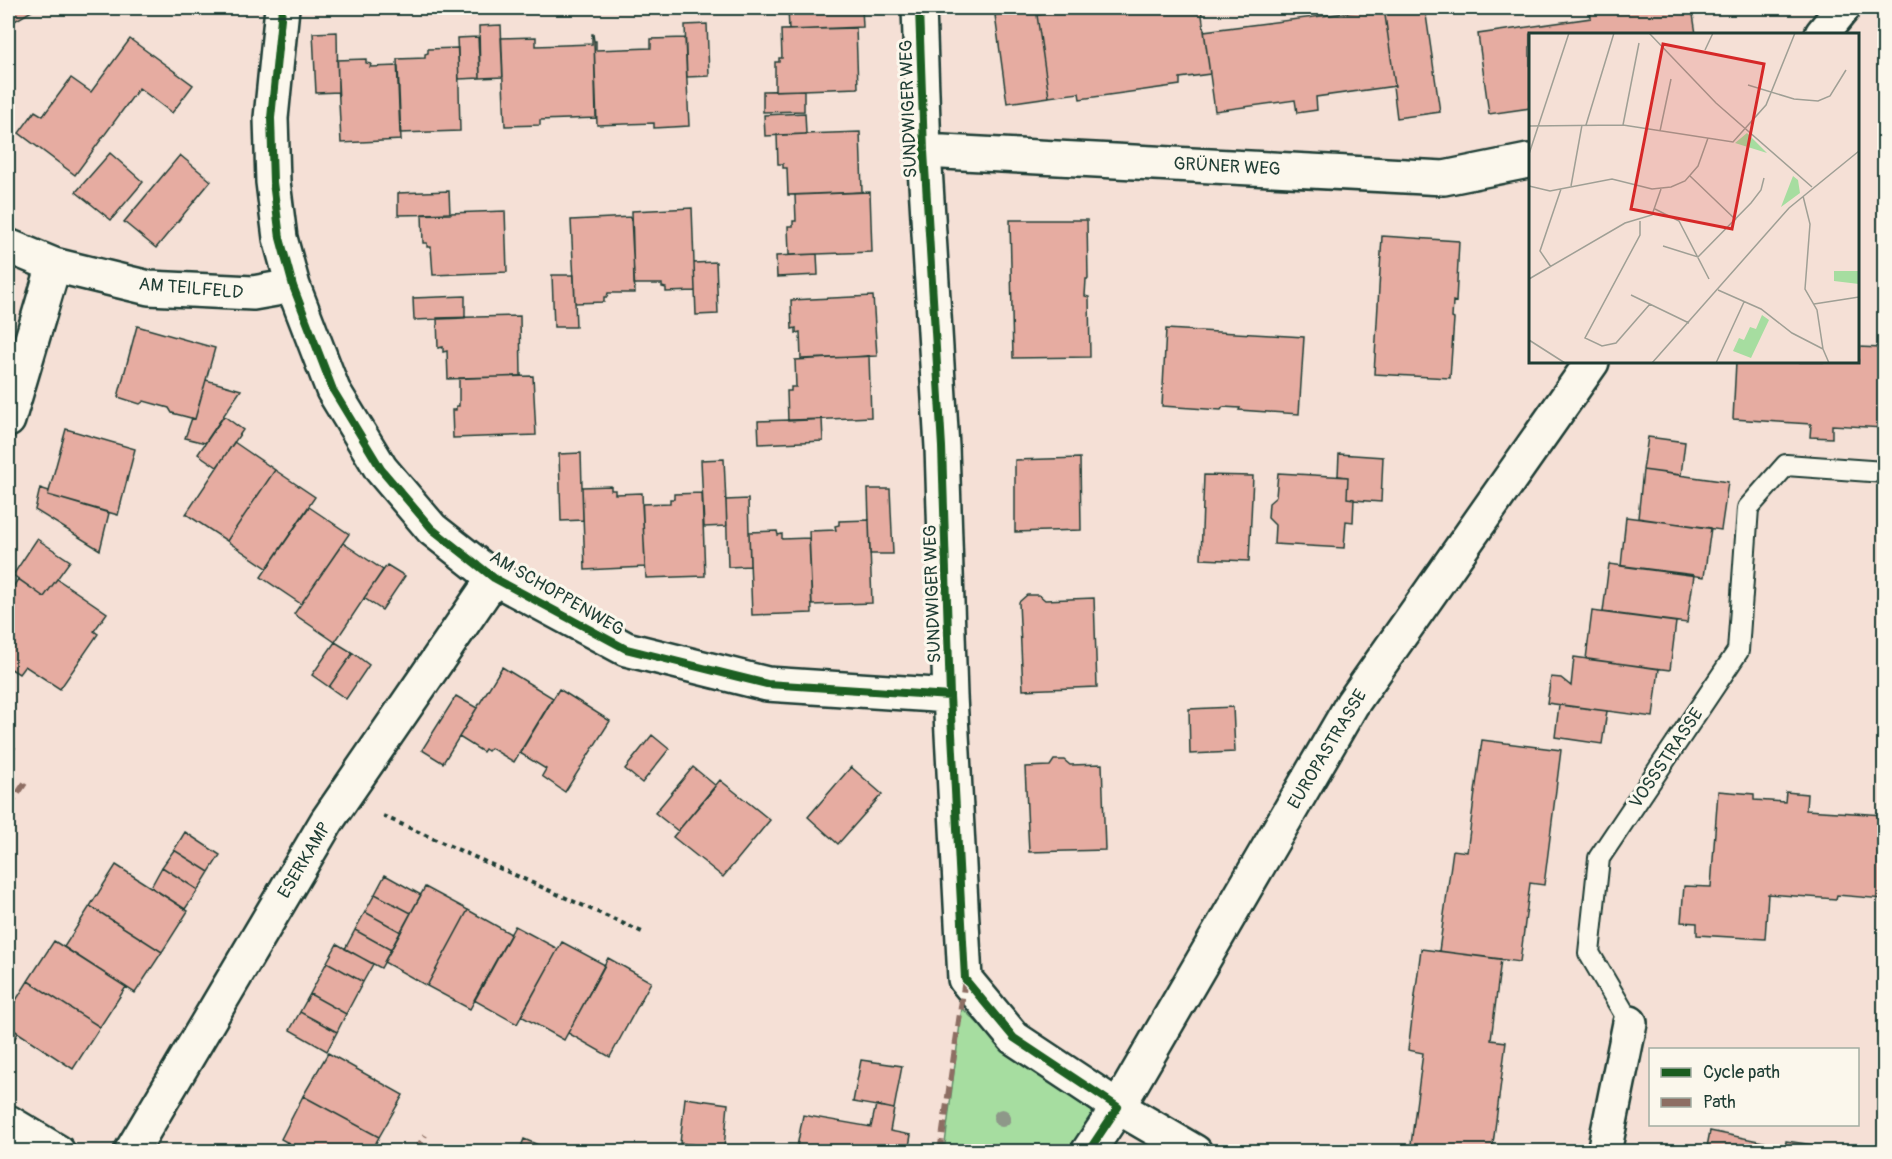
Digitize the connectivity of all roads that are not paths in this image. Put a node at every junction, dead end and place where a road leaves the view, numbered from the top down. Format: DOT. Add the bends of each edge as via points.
graph roads {
  1 [pos="282,8"];
  2 [pos="919,8"];
  3 [pos="1843,8"];
  4 [pos="1823,33"];
  5 [pos="924,151"];
  6 [pos="1528,161"];
  7 [pos="8,246"];
  8 [pos="54,265"];
  9 [pos="292,286"];
  10 [pos="1591,363"];
  11 [pos="8,420"];
  12 [pos="1884,472"];
  13 [pos="494,578"];
  14 [pos="950,696"];
  15 [pos="1630,1023"];
  16 [pos="1118,1107"];
  17 [pos="8,1122"];
  18 [pos="58,1152"];
  19 [pos="131,1152"];
  20 [pos="1088,1152"];
  21 [pos="1195,1152"];
  22 [pos="1604,1152"];
  1 -- 9 [label="street, AM SCHOPPENWEG" via="271,118 280,238"];
  2 -- 5 [label="street, SUNDWIGER WEG"];
  3 -- 4 [label="street"];
  5 -- 6 [label="street, GRÜNER WEG" via="1444,178"];
  5 -- 14 [label="street, SUNDWIGER WEG" via="942,447"];
  7 -- 8 [label="street, AM TEILFELD"];
  8 -- 9 [label="street, AM TEILFELD" via="149,288 253,293"];
  8 -- 11 [label="street"];
  9 -- 13 [label="street, AM SCHOPPENWEG" via="333,390 381,469 432,529"];
  10 -- 16 [label="street, EUROPASTRASSE" via="1352,704"];
  12 -- 15 [label="lane, VOSSSTRASSE" via="1786,465 1748,508 1738,651 1599,858 1589,953"];
  13 -- 14 [label="street, AM SCHOPPENWEG" via="626,649 767,684"];
  13 -- 19 [label="street, ESERKAMP" via="327,821"];
  14 -- 16 [label="street, SUNDWIGER WEG" via="965,979 1014,1038"];
  15 -- 22 [label="street, VOSSSTRASSE"];
  16 -- 20 [label="street, EUROPASTRASSE"];
  16 -- 21 [label="street, SUNDWIGER WEG"];
  17 -- 18 [label="street"];
}
